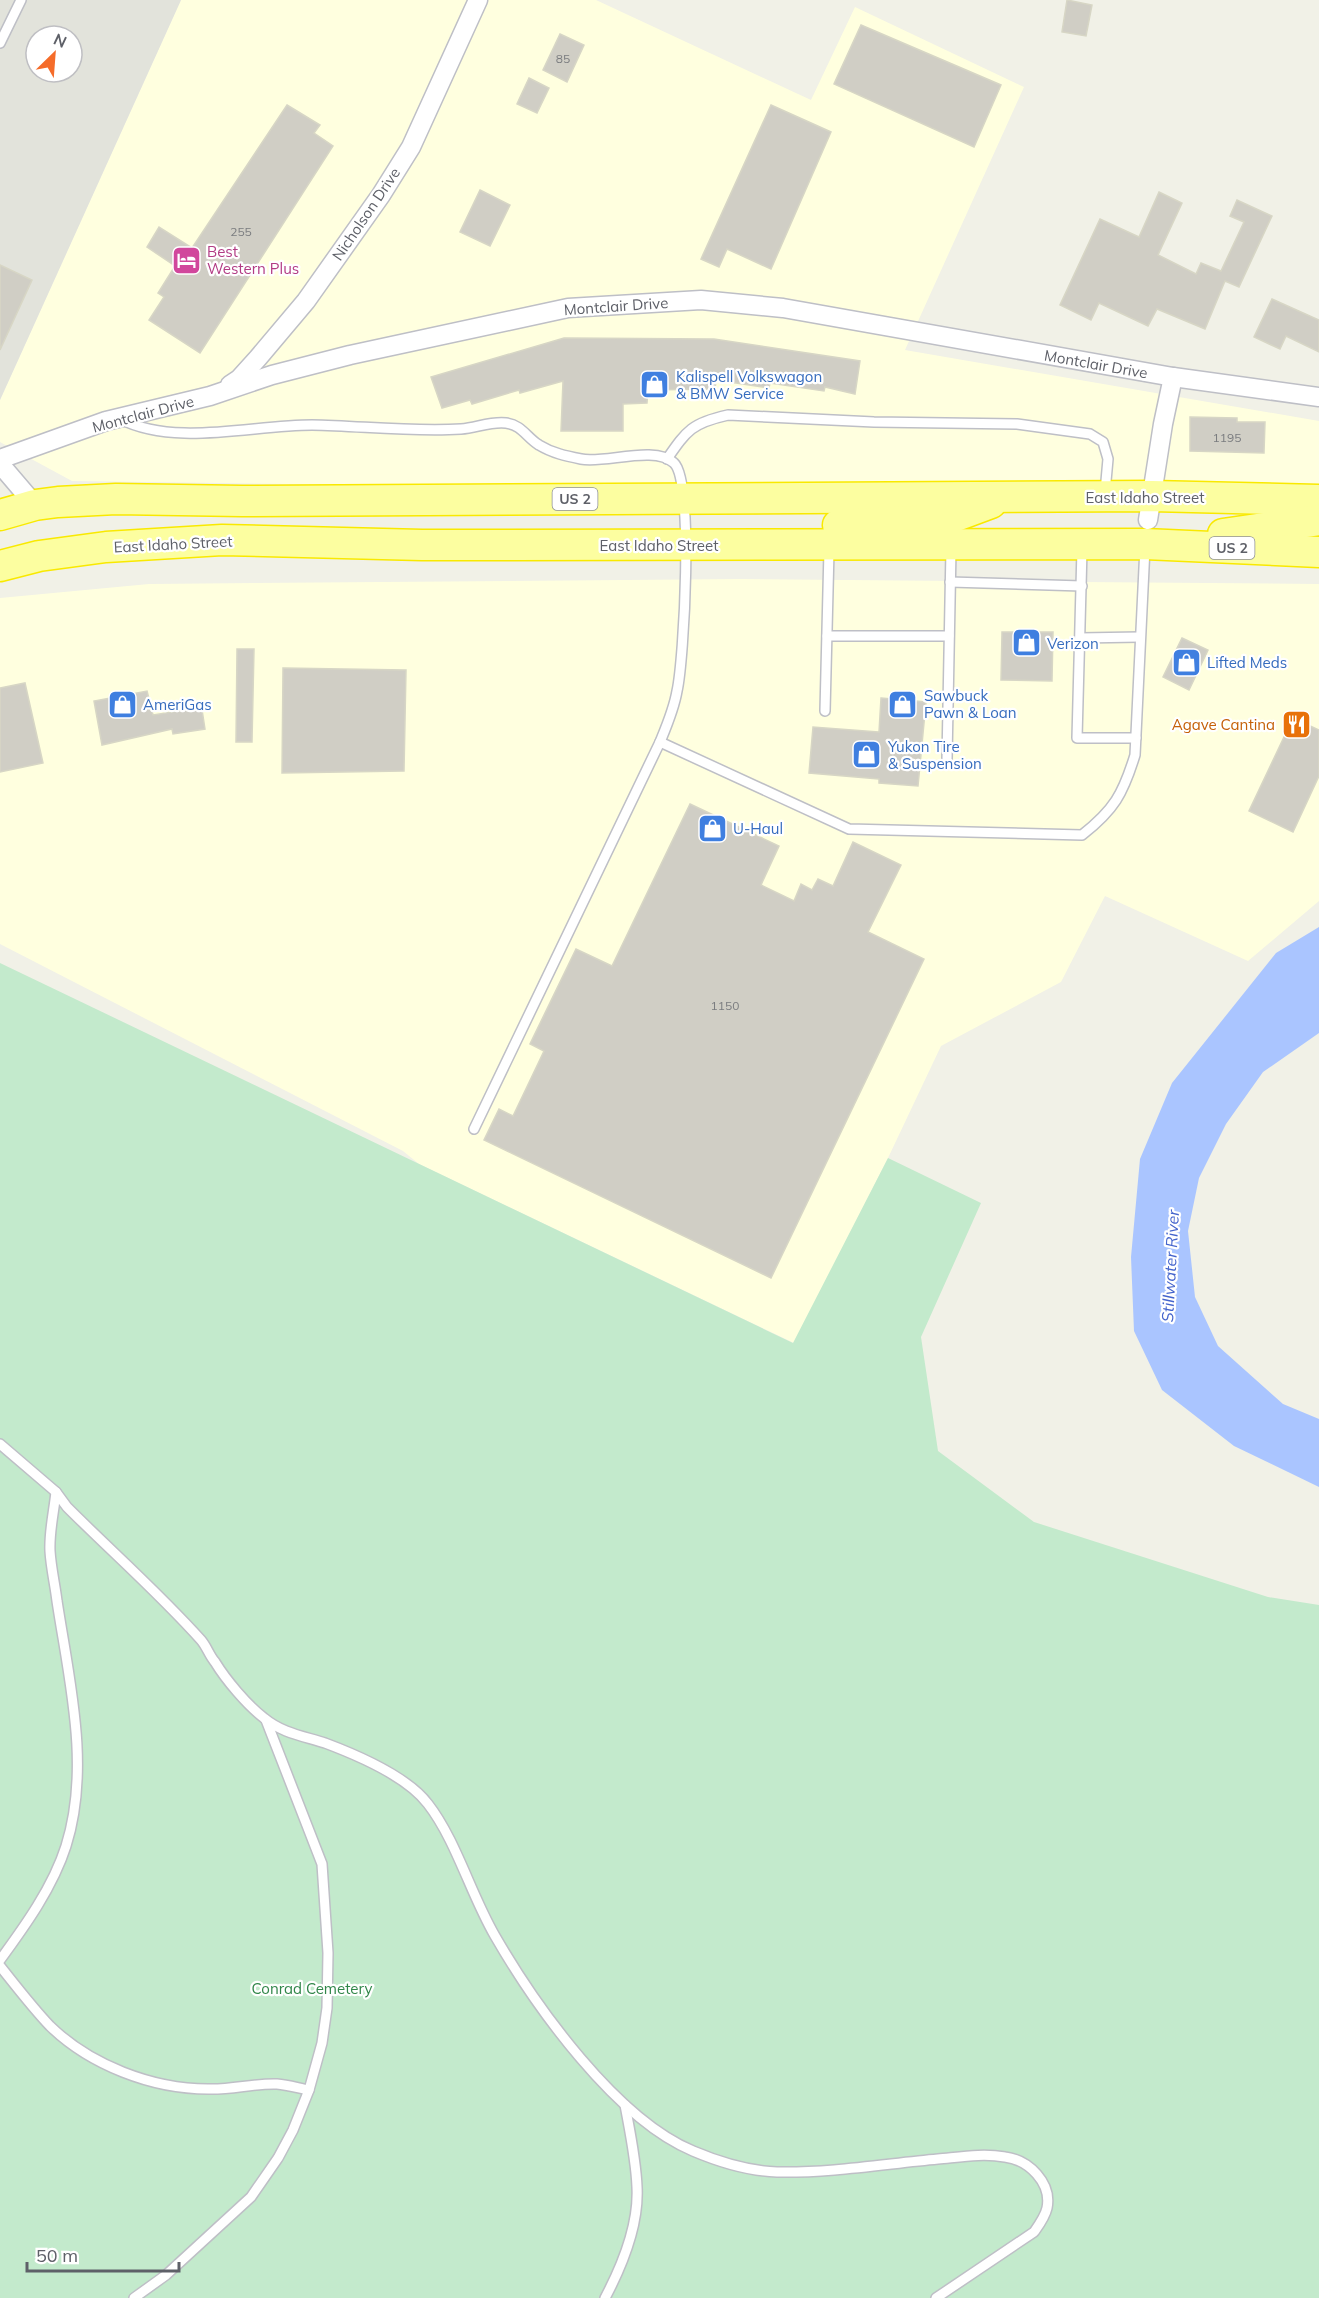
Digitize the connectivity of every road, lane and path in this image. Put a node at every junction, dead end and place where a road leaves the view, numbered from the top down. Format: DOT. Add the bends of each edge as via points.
graph roads {
  1 [pos="21,0"];
  2 [pos="478,0"];
  3 [pos="0,44"];
  4 [pos="1173,377"];
  5 [pos="210,396"];
  6 [pos="1319,397"];
  7 [pos="117,418"];
  8 [pos="0,459"];
  9 [pos="667,459"];
  10 [pos="0,464"];
  11 [pos="1104,496"];
  12 [pos="1009,497"];
  13 [pos="684,499"];
  14 [pos="1319,500"];
  15 [pos="35,505"];
  16 [pos="0,515"];
  17 [pos="1319,520"];
  18 [pos="1148,524"];
  19 [pos="1082,543"];
  20 [pos="830,544"];
  21 [pos="951,544"];
  22 [pos="685,545"];
  23 [pos="1319,552"];
  24 [pos="0,566"];
  25 [pos="950,582"];
  26 [pos="1082,586"];
  27 [pos="827,636"];
  28 [pos="949,636"];
  29 [pos="1140,637"];
  30 [pos="1080,638"];
  31 [pos="825,711"];
  32 [pos="1136,738"];
  33 [pos="660,742"];
  34 [pos="947,759"];
  35 [pos="474,1129"];
  36 [pos="0,1444"];
  37 [pos="56,1492"];
  38 [pos="266,1720"];
  39 [pos="0,1960"];
  40 [pos="0,1966"];
  41 [pos="309,2090"];
  42 [pos="625,2105"];
  43 [pos="134,2298"];
  44 [pos="605,2298"];
  45 [pos="936,2298"];
  1 -- 3 [label="lane"];
  2 -- 5 [label="street, Nicholson Drive" via="411,147 381,195 306,301 258,358 239,379"];
  4 -- 5 [label="street, Montclair Drive" via="783,308 701,300 568,308 350,355"];
  4 -- 6 [label="street, Montclair Drive"];
  4 -- 18 [label="street"];
  5 -- 7 [label="street, Montclair Drive"];
  7 -- 8 [label="street, Montclair Drive"];
  7 -- 9 [label="lane" via="159,432 312,425 463,429 508,423 556,454 588,461 632,456"];
  9 -- 11 [label="lane" via="691,428 728,416 1017,424 1090,434 1103,442 1107,459"];
  9 -- 13 [label="lane" via="680,471"];
  10 -- 15 [label="street"];
  11 -- 12 [label="highway, East Idaho Street / US 2"];
  11 -- 18 [label="highway, East Idaho Street / US 2"];
  12 -- 13 [label="highway, East Idaho Street / US 2"];
  12 -- 22 [label="highway" via="948,519 732,531"];
  13 -- 15 [label="highway, East Idaho Street / US 2" via="116,499"];
  13 -- 22 [label="lane"];
  14 -- 18 [label="highway, East Idaho Street / US 2"];
  15 -- 16 [label="highway, East Idaho Street / US 2"];
  17 -- 18 [label="highway" via="1225,534 1167,532"];
  18 -- 19 [label="highway, East Idaho Street / US 2"];
  18 -- 23 [label="highway, East Idaho Street / US 2"];
  18 -- 29 [label="lane"];
  19 -- 21 [label="highway, East Idaho Street / US 2"];
  19 -- 26 [label="lane"];
  20 -- 21 [label="highway, East Idaho Street / US 2"];
  20 -- 22 [label="highway, East Idaho Street / US 2"];
  20 -- 27 [label="lane"];
  21 -- 25 [label="lane"];
  22 -- 24 [label="highway, East Idaho Street / US 2" via="222,540 106,547"];
  22 -- 33 [label="lane" via="678,690"];
  25 -- 26 [label="lane"];
  25 -- 28 [label="lane"];
  26 -- 30 [label="lane"];
  27 -- 28 [label="lane"];
  27 -- 31 [label="lane"];
  28 -- 34 [label="lane"];
  29 -- 30 [label="lane"];
  29 -- 32 [label="lane"];
  30 -- 32 [label="lane" via="1077,738"];
  32 -- 33 [label="lane" via="1125,785 1104,817 1082,835 849,829"];
  33 -- 35 [label="lane"];
  36 -- 37 [label="lane"];
  37 -- 38 [label="lane" via="182,1619"];
  37 -- 39 [label="lane" via="50,1552 72,1694 76,1797 66,1846 56,1871"];
  38 -- 41 [label="lane" via="322,1864 327,2008"];
  38 -- 42 [label="lane" via="289,1734 360,1756 391,1773 427,1802 495,1936 552,2025"];
  40 -- 41 [label="lane" via="55,2030 76,2048 108,2066 142,2078 206,2090 276,2084"];
  41 -- 43 [label="lane" via="278,2158 251,2197 166,2275"];
  42 -- 44 [label="lane" via="638,2189 636,2213"];
  42 -- 45 [label="lane" via="648,2126 678,2144 750,2170 836,2170 983,2156 1006,2157 1026,2164 1043,2184 1048,2199 1045,2216 1034,2232"];
}
